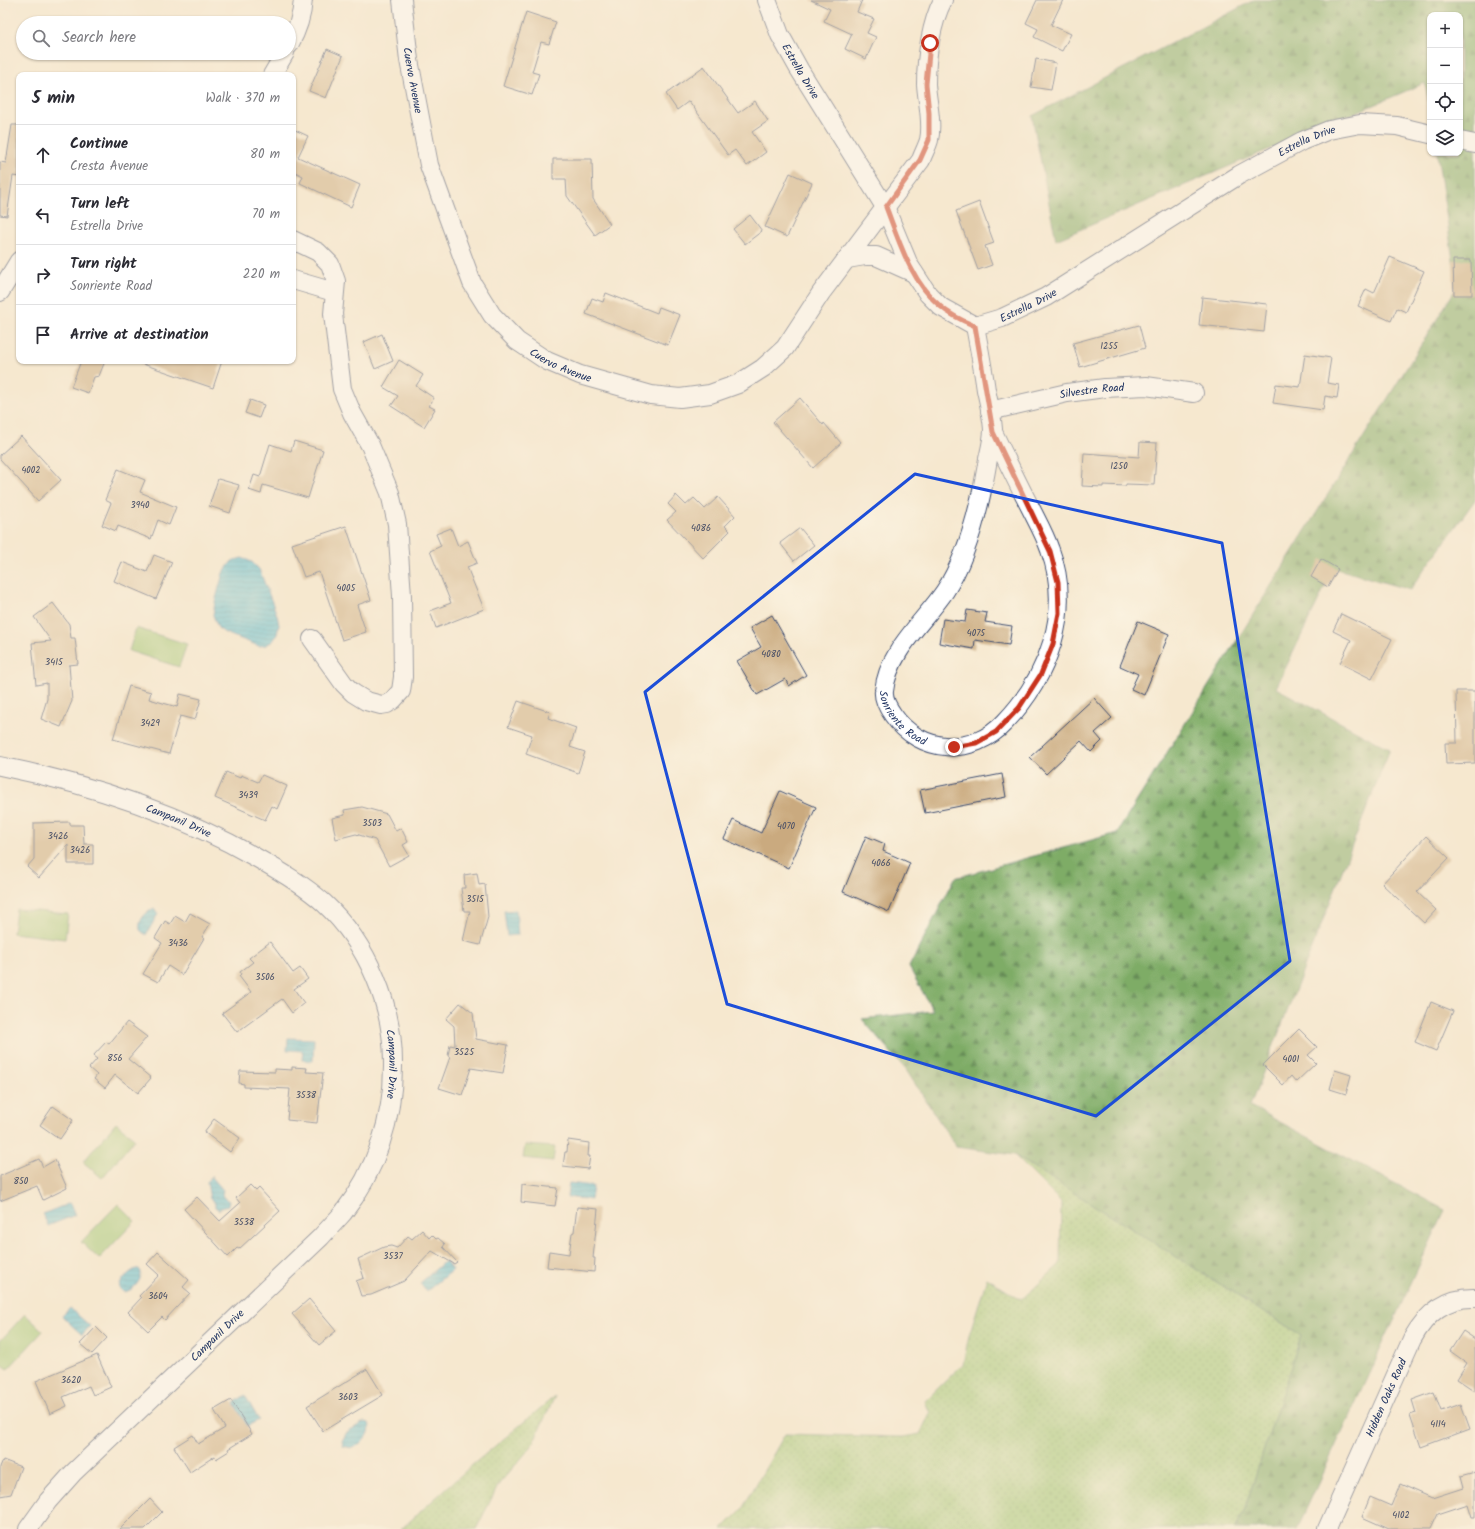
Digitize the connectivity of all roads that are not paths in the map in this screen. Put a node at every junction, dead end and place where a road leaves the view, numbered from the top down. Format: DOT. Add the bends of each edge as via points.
graph roads {
  1 [pos="303,0"];
  2 [pos="402,0"];
  3 [pos="766,0"];
  4 [pos="943,0"];
  5 [pos="296,31"];
  6 [pos="280,60"];
  7 [pos="274,72"];
  8 [pos="1427,133"];
  9 [pos="1463,142"];
  10 [pos="1475,144"];
  11 [pos="886,207"];
  12 [pos="296,241"];
  13 [pos="847,259"];
  14 [pos="16,266"];
  15 [pos="914,273"];
  16 [pos="296,281"];
  17 [pos="0,292"];
  18 [pos="334,292"];
  19 [pos="975,326"];
  20 [pos="1194,393"];
  21 [pos="990,411"];
  22 [pos="993,432"];
  23 [pos="312,639"];
  24 [pos="0,766"];
  25 [pos="1475,1298"];
  26 [pos="28,1529"];
  27 [pos="1326,1529"];
  1 -- 5 [label="street" via="303,10"];
  2 -- 13 [label="street, Cuervo Avenue" via="409,60 429,165 472,283 492,315 517,341 546,361 580,375 651,395 680,398 710,394 738,384 763,368 785,348"];
  3 -- 11 [label="street, Estrella Drive" via="780,35 799,69"];
  4 -- 11 [label="street, Cuervo Avenue" via="930,43 926,84 929,140 920,160"];
  6 -- 7 [label="street"];
  8 -- 19 [label="street, Estrella Drive" via="1397,126 1360,124 1329,130 1309,138 1239,175 1046,297 1002,318"];
  9 -- 10 [label="street"];
  11 -- 13 [label="street, Cuervo Avenue"];
  11 -- 15 [label="street, Estrella Drive"];
  12 -- 18 [label="street" via="318,252 330,264 336,281"];
  13 -- 15 [label="street" via="876,256"];
  14 -- 17 [label="street"];
  15 -- 19 [label="street, Estrella Drive" via="940,307"];
  16 -- 18 [label="street"];
  18 -- 23 [label="street" via="334,321 342,389 390,493 397,524 402,596 401,690 387,704 366,701 344,684"];
  19 -- 21 [label="street, Sonriente Road"];
  20 -- 21 [label="street, Silvestre Road" via="1146,386 1105,388 1067,393"];
  21 -- 22 [label="street, Sonriente Road"];
  22 -- 22 [label="street, Sonriente Road" via="1050,551 1058,582 1059,613 1053,644 1041,674 1019,708 996,732 976,743 954,747 939,746 918,738 900,725 887,706 884,693 889,670 900,649 955,576 983,490"];
  24 -- 26 [label="street, Campanil Drive" via="35,773 135,803 194,826 272,866 308,889 340,920 354,937 369,963 383,999 393,1053 393,1084 382,1141 373,1164 343,1213 321,1237 72,1473"];
  25 -- 27 [label="street, Hidden Oaks Road" via="1441,1306 1420,1325"];
}
